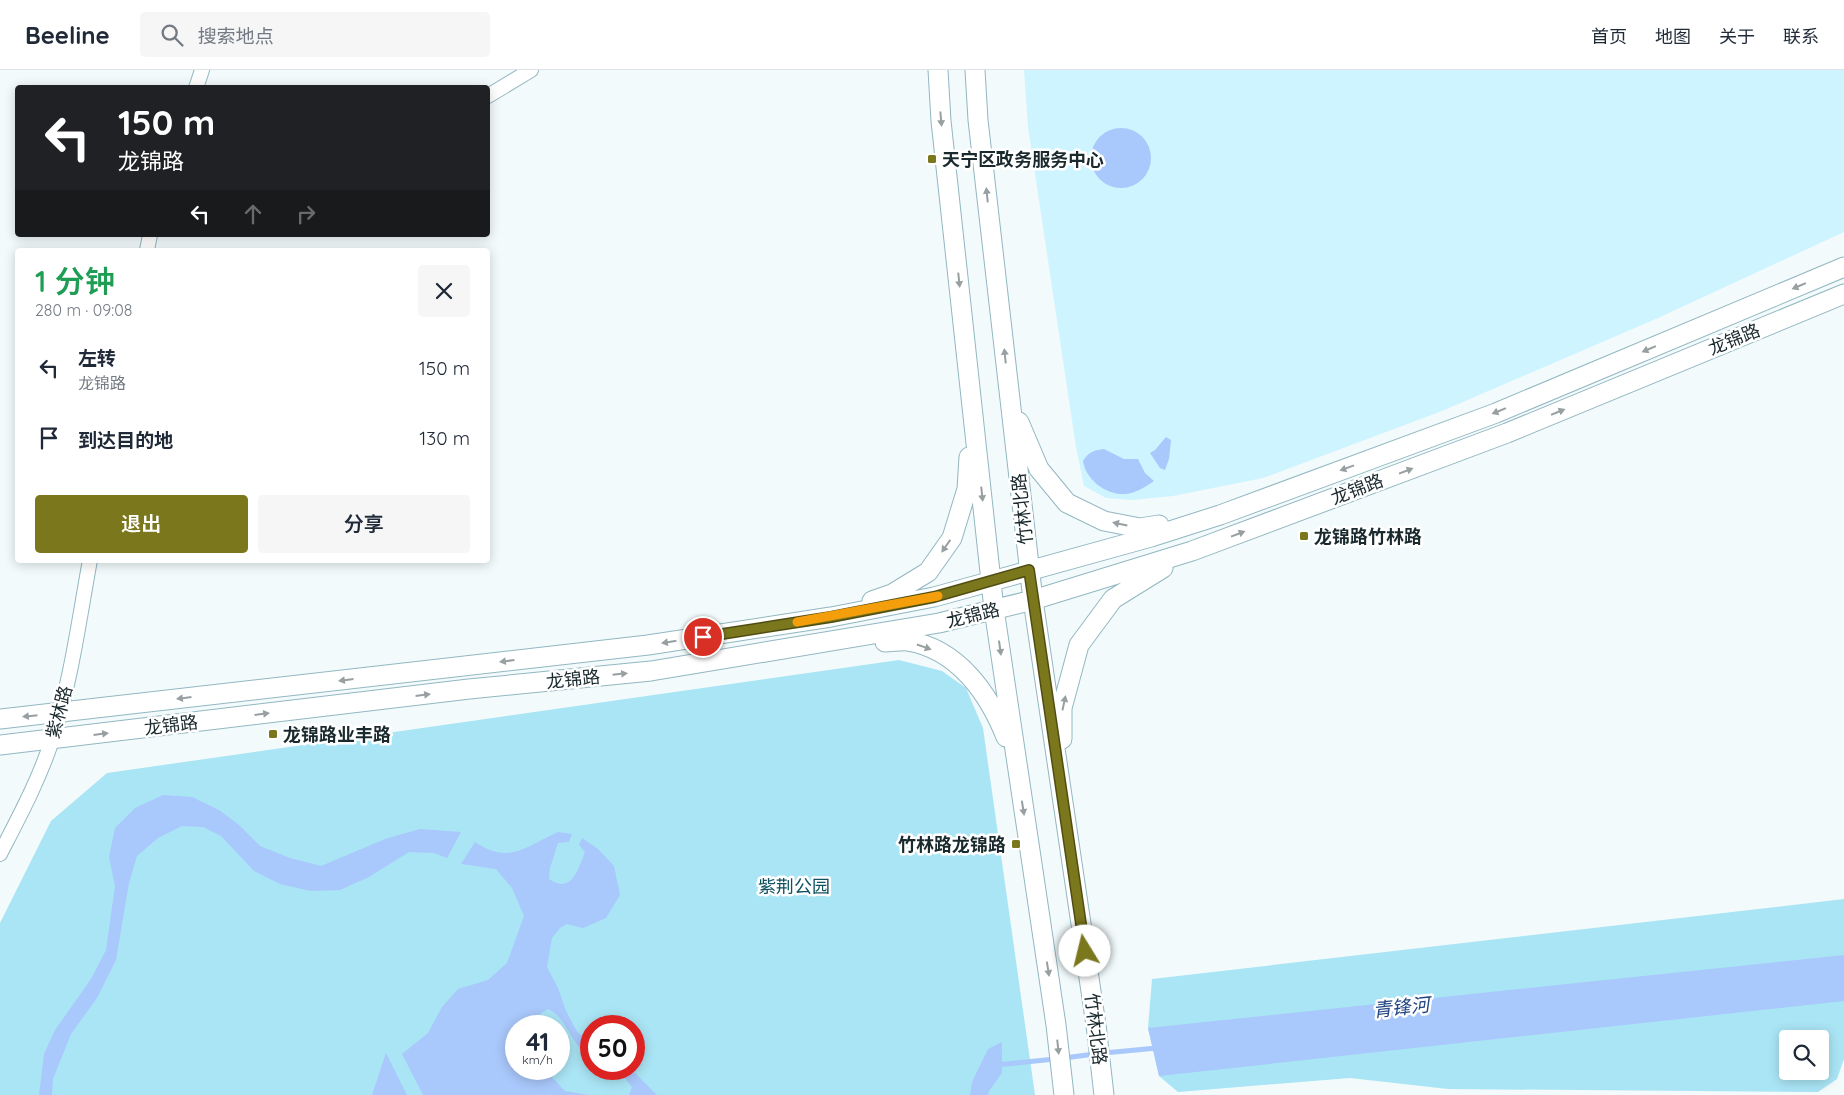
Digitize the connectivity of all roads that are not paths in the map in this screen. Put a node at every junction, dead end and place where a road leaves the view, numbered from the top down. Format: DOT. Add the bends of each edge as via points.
graph roads {
  1 [pos="202,70"];
  2 [pos="531,70"];
  3 [pos="938,70"];
  4 [pos="975,70"];
  5 [pos="197,85"];
  6 [pos="490,95"];
  7 [pos="1844,267"];
  8 [pos="1844,294"];
  9 [pos="1009,391"];
  10 [pos="971,396"];
  11 [pos="1220,515"];
  12 [pos="1192,551"];
  13 [pos="89,563"];
  14 [pos="1029,570"];
  15 [pos="992,582"];
  16 [pos="1032,600"];
  17 [pos="994,609"];
  18 [pos="831,617"];
  19 [pos="824,642"];
  20 [pos="60,712"];
  21 [pos="0,719"];
  22 [pos="52,740"];
  23 [pos="0,746"];
  24 [pos="1016,763"];
  25 [pos="1062,804"];
  26 [pos="0,854"];
  27 [pos="1064,1095"];
  28 [pos="1104,1095"];
  1 -- 5 [label="street"];
  2 -- 6 [label="street"];
  3 -- 10 [label="main road, one-way"];
  9 -- 4 [label="main road, 竹林北路, one-way"];
  7 -- 11 [label="main road, 龙锦路, one-way" via="1496,413"];
  12 -- 8 [label="main road, 龙锦路, one-way" via="1506,434"];
  11 -- 9 [label="main road, one-way" via="1140,528 1104,521 1067,503 1039,469"];
  9 -- 14 [label="main road, 竹林北路"];
  10 -- 15 [label="main road, one-way"];
  10 -- 18 [label="main road, one-way" via="967,489 952,538 928,572 892,594"];
  11 -- 14 [label="main road, 龙锦路"];
  12 -- 16 [label="main road, 龙锦路"];
  25 -- 12 [label="main road, one-way" via="1062,708 1079,645 1113,599"];
  13 -- 20 [label="street, 紫林路"];
  14 -- 15 [label="main road, 龙锦路"];
  14 -- 16 [label="main road, 竹林北路"];
  15 -- 17 [label="main road"];
  15 -- 18 [label="main road, 龙锦路"];
  16 -- 17 [label="main road, 龙锦路"];
  16 -- 25 [label="main road, 竹林北路"];
  17 -- 19 [label="main road, 龙锦路" via="939,624"];
  17 -- 24 [label="main road, one-way"];
  18 -- 20 [label="main road, 龙锦路, one-way" via="648,645"];
  22 -- 19 [label="main road, 龙锦路, one-way" via="469,689 651,671"];
  19 -- 24 [label="main road, one-way" via="909,642 946,654 981,687 1001,724"];
  20 -- 21 [label="main road, 龙锦路, one-way"];
  20 -- 22 [label="street, 紫林路"];
  22 -- 23 [label="main road, 龙锦路"];
  22 -- 26 [label="street, 紫林路" via="39,777"];
  24 -- 27 [label="main road, one-way"];
  25 -- 28 [label="main road, 竹林北路"];
}
